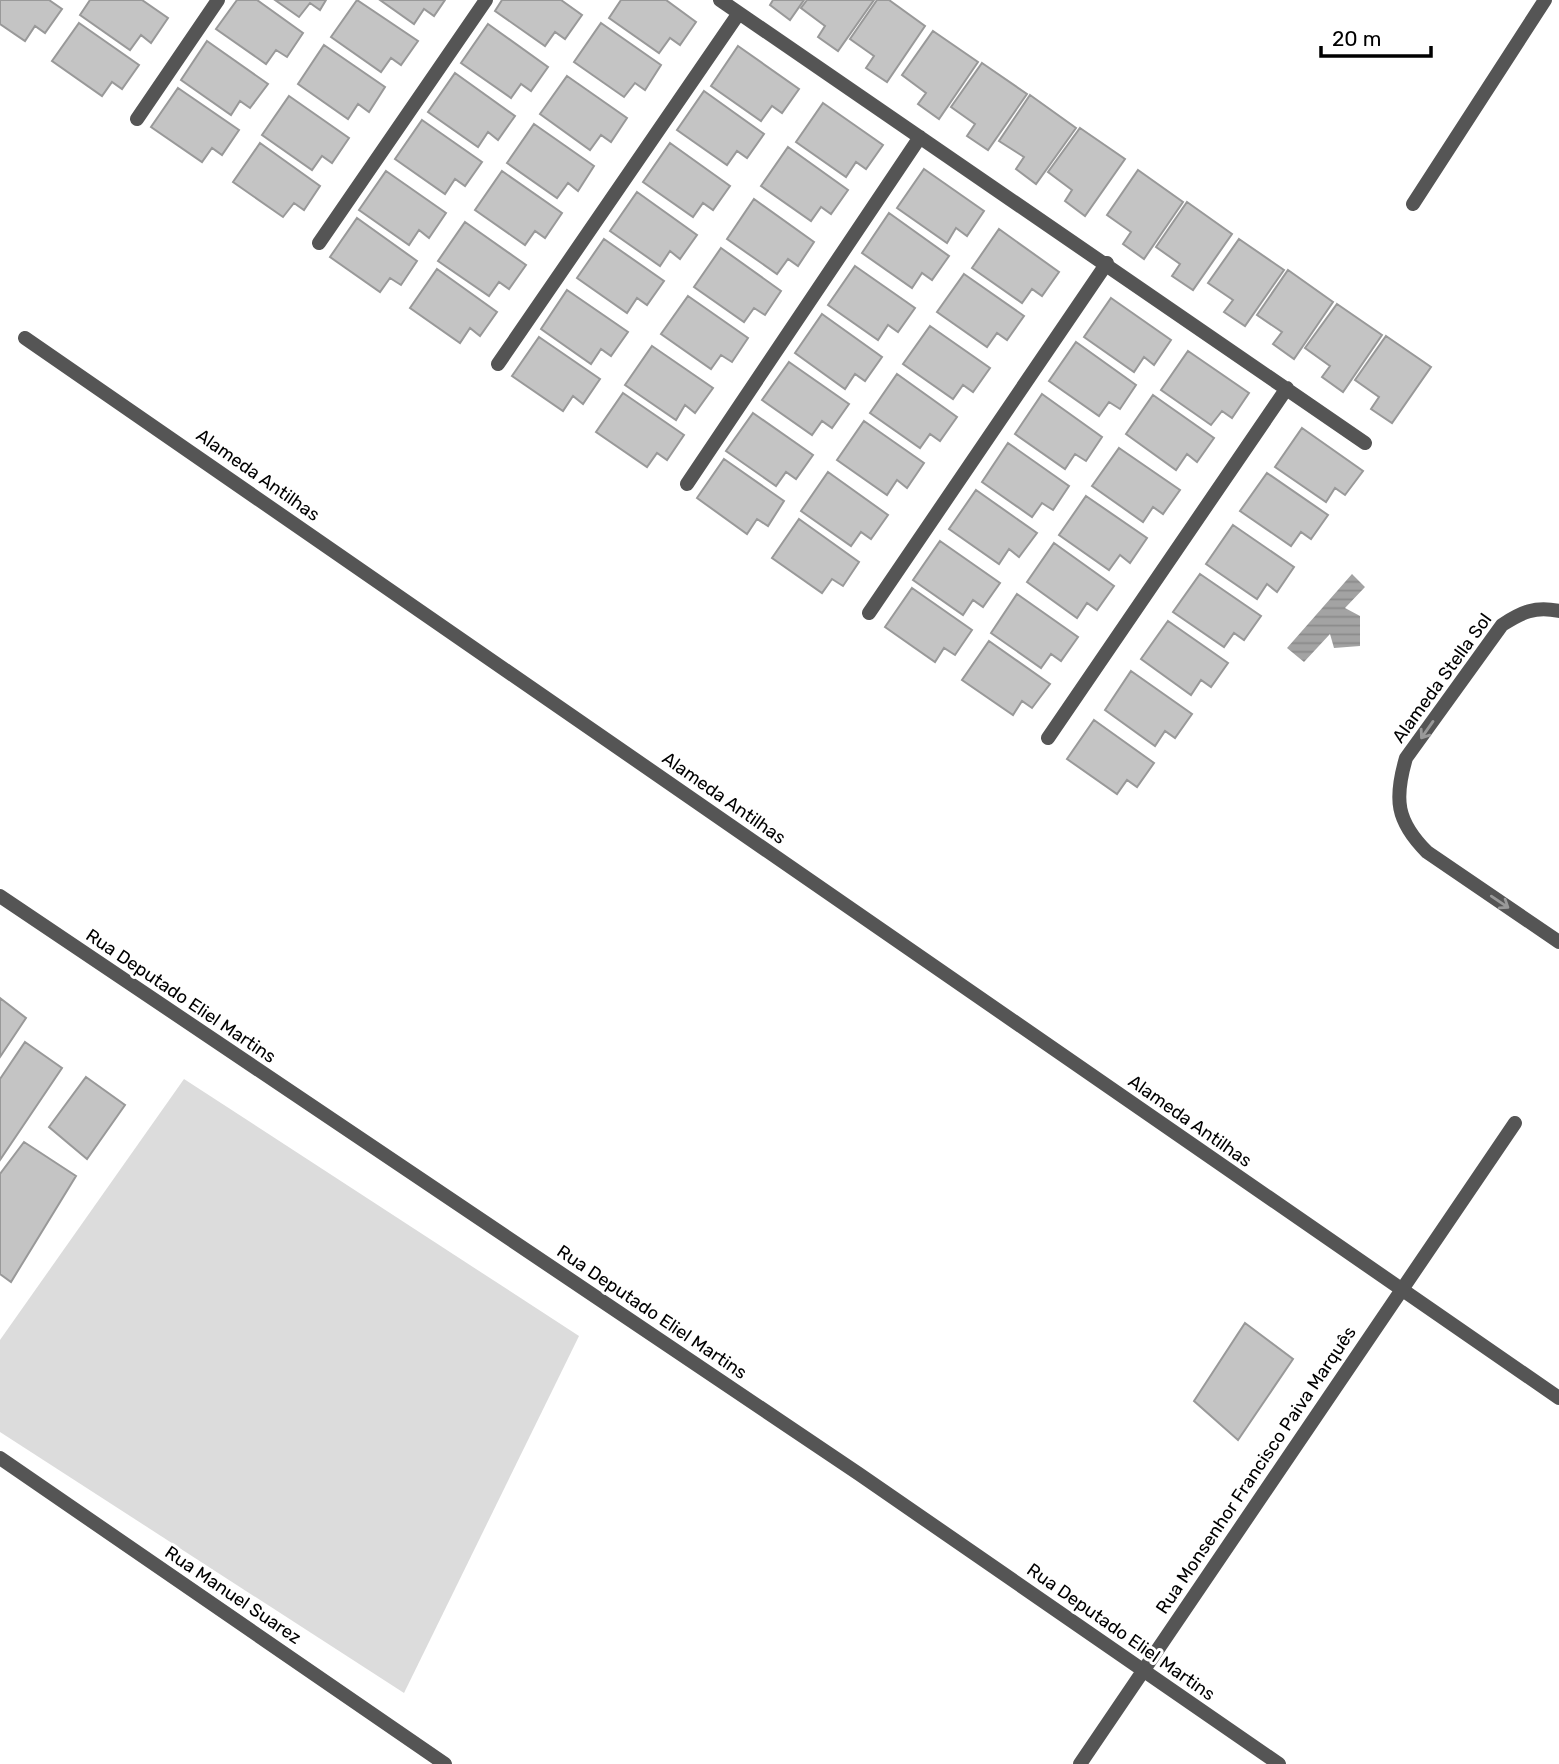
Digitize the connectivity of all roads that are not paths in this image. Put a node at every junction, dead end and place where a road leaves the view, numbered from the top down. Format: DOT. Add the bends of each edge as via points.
graph roads {
  1 [pos="218,0"];
  2 [pos="486,0"];
  3 [pos="720,0"];
  4 [pos="1545,0"];
  5 [pos="739,13"];
  6 [pos="137,119"];
  7 [pos="920,137"];
  8 [pos="1413,204"];
  9 [pos="319,243"];
  10 [pos="1107,263"];
  11 [pos="26,338"];
  12 [pos="498,364"];
  13 [pos="1287,388"];
  14 [pos="1365,443"];
  15 [pos="687,484"];
  16 [pos="1559,611"];
  17 [pos="869,613"];
  18 [pos="1048,738"];
  19 [pos="0,896"];
  20 [pos="1559,942"];
  21 [pos="1515,1123"];
  22 [pos="1400,1290"];
  23 [pos="1559,1398"];
  24 [pos="0,1458"];
  25 [pos="1144,1671"];
  26 [pos="444,1764"];
  27 [pos="1080,1764"];
  28 [pos="1279,1764"];
  1 -- 6 [label="street"];
  2 -- 9 [label="street"];
  3 -- 5 [label="street"];
  4 -- 8 [label="street"];
  5 -- 7 [label="street"];
  5 -- 12 [label="street"];
  7 -- 10 [label="street"];
  7 -- 15 [label="street"];
  10 -- 13 [label="street"];
  10 -- 17 [label="street"];
  11 -- 22 [label="street, Alameda Antilhas"];
  13 -- 14 [label="street"];
  13 -- 18 [label="street"];
  16 -- 20 [label="street, Alameda Stella Sol, one-way" via="1522,612 1502,625 1406,758 1399,784 1400,813 1427,852"];
  19 -- 25 [label="street, Rua Deputado Eliel Martins"];
  21 -- 22 [label="street, Rua Monsenhor Francisco Paiva Marquês"];
  22 -- 23 [label="street, Alameda Antilhas"];
  22 -- 25 [label="street, Rua Monsenhor Francisco Paiva Marquês"];
  24 -- 26 [label="street, Rua Manuel Suarez"];
  25 -- 27 [label="street, Rua Monsenhor Francisco Paiva Marquês"];
  25 -- 28 [label="street, Rua Deputado Eliel Martins"];
}
